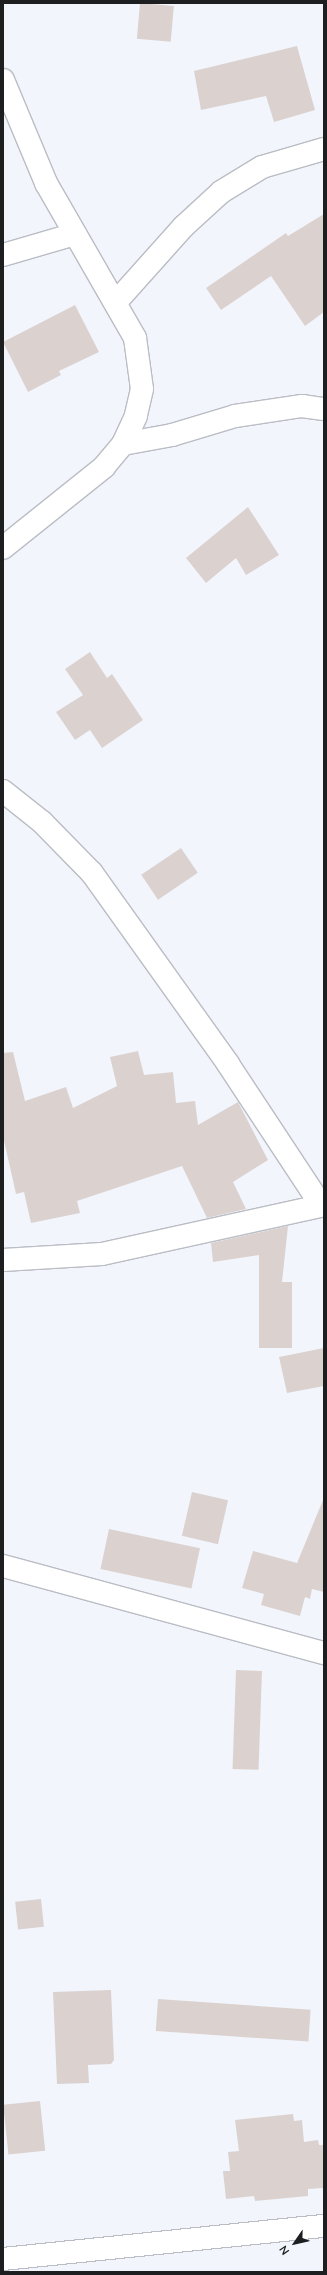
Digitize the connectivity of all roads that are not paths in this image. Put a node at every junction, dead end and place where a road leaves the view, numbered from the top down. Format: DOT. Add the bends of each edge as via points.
graph roads {
  1 [pos="3,80"];
  2 [pos="324,149"];
  3 [pos="75,234"];
  4 [pos="3,255"];
  5 [pos="116,302"];
  6 [pos="324,409"];
  7 [pos="123,444"];
  8 [pos="3,548"];
  9 [pos="3,791"];
  10 [pos="323,1205"];
  11 [pos="3,1260"];
  12 [pos="3,1566"];
  13 [pos="324,1653"];
  14 [pos="324,2226"];
  15 [pos="3,2259"];
  1 -- 3 [label="street" via="46,182"];
  2 -- 5 [label="street" via="262,166 221,192 183,227"];
  3 -- 4 [label="street"];
  3 -- 5 [label="street"];
  5 -- 7 [label="street" via="135,338 142,389 136,416"];
  6 -- 7 [label="street" via="302,406 235,416 172,435"];
  7 -- 8 [label="street" via="104,468"];
  9 -- 10 [label="street" via="42,822 92,873 228,1064"];
  10 -- 11 [label="street" via="102,1254"];
  12 -- 13 [label="street"];
  14 -- 15 [label="street"];
}
